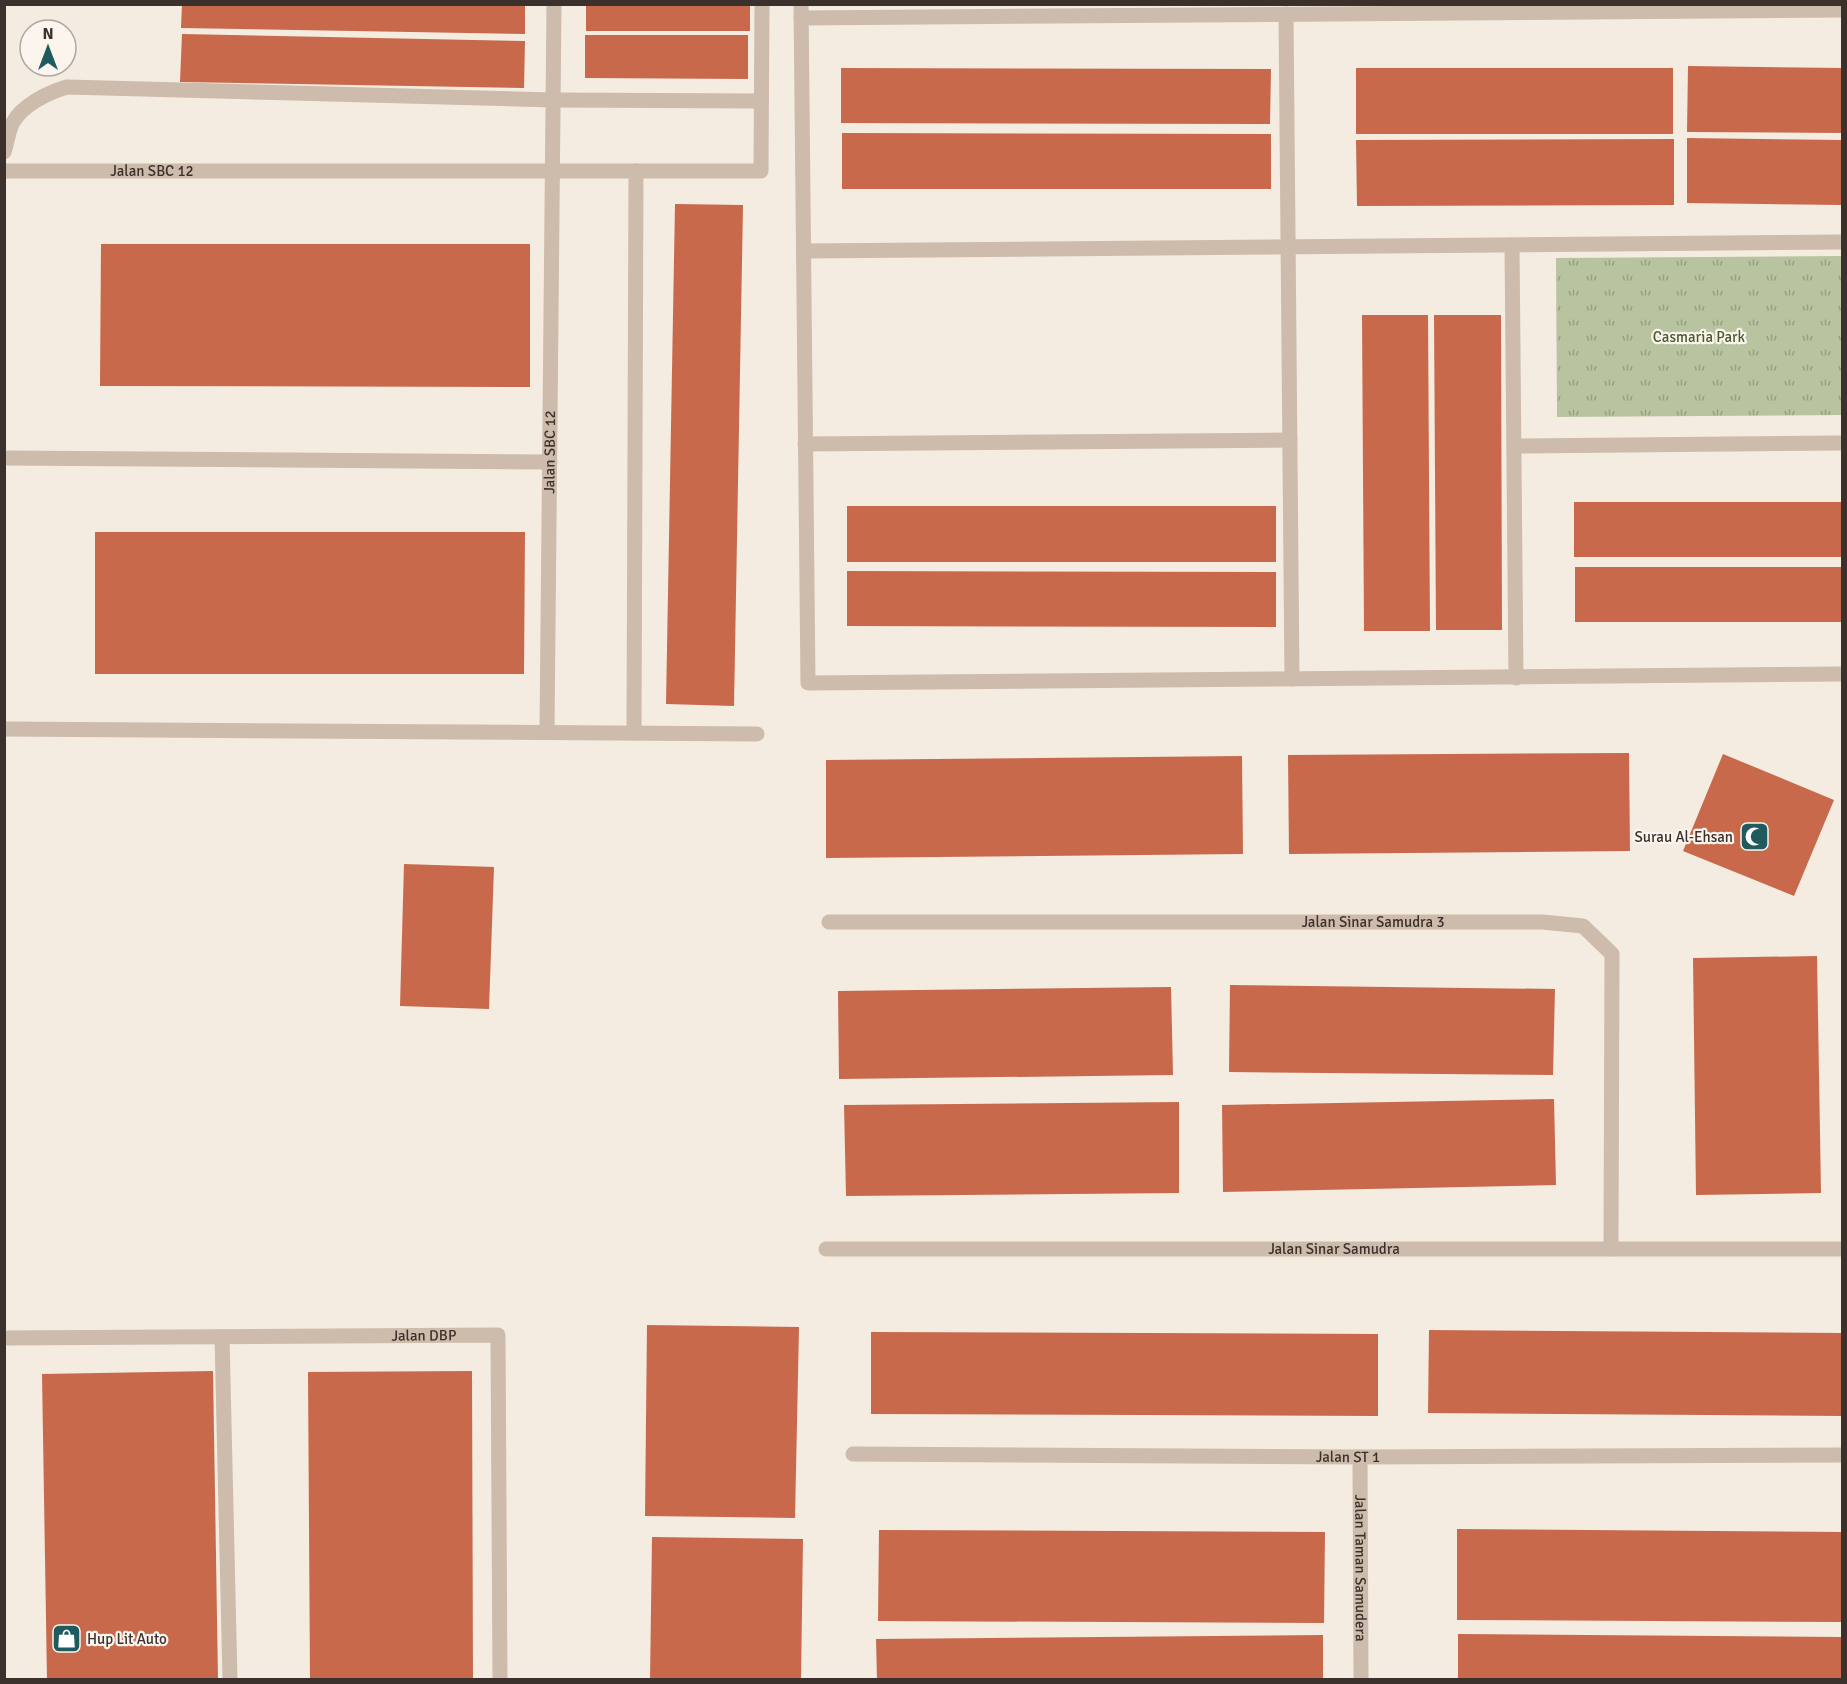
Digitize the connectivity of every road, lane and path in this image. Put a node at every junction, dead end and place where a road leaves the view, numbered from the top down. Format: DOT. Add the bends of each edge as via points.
graph roads {
  1 [pos="554,4"];
  2 [pos="762,4"];
  3 [pos="1842,10"];
  4 [pos="801,11"];
  5 [pos="1286,14"];
  6 [pos="553,100"];
  7 [pos="760,101"];
  8 [pos="4,152"];
  9 [pos="4,171"];
  10 [pos="636,171"];
  11 [pos="552,172"];
  12 [pos="1842,242"];
  13 [pos="1512,245"];
  14 [pos="1288,247"];
  15 [pos="804,251"];
  16 [pos="1290,440"];
  17 [pos="1842,443"];
  18 [pos="805,444"];
  19 [pos="1514,446"];
  20 [pos="4,458"];
  21 [pos="550,462"];
  22 [pos="1842,674"];
  23 [pos="1516,678"];
  24 [pos="1292,680"];
  25 [pos="4,729"];
  26 [pos="547,731"];
  27 [pos="634,733"];
  28 [pos="757,734"];
  29 [pos="830,922"];
  30 [pos="826,1249"];
  31 [pos="1611,1249"];
  32 [pos="1842,1249"];
  33 [pos="222,1337"];
  34 [pos="4,1338"];
  35 [pos="853,1454"];
  36 [pos="1842,1455"];
  37 [pos="1359,1457"];
  38 [pos="230,1680"];
  39 [pos="500,1680"];
  40 [pos="1361,1680"];
  1 -- 6 [label="street, Jalan SBC 12"];
  2 -- 7 [label="street"];
  3 -- 5 [label="street"];
  4 -- 5 [label="street"];
  4 -- 15 [label="street"];
  5 -- 14 [label="street"];
  6 -- 7 [label="street"];
  6 -- 8 [label="street" via="67,87 31,104 13,123"];
  6 -- 11 [label="street, Jalan SBC 12"];
  7 -- 10 [label="street" via="761,171"];
  9 -- 11 [label="street, Jalan SBC 12"];
  10 -- 11 [label="street"];
  10 -- 27 [label="street"];
  11 -- 21 [label="street, Jalan SBC 12"];
  12 -- 13 [label="street"];
  13 -- 14 [label="street"];
  13 -- 19 [label="street"];
  14 -- 15 [label="street"];
  14 -- 16 [label="street"];
  15 -- 18 [label="street"];
  16 -- 18 [label="street"];
  16 -- 24 [label="street"];
  17 -- 19 [label="street"];
  18 -- 24 [label="street" via="808,683"];
  19 -- 23 [label="street"];
  20 -- 21 [label="street"];
  21 -- 26 [label="street, Jalan SBC 12"];
  22 -- 23 [label="street"];
  23 -- 24 [label="street"];
  25 -- 26 [label="street"];
  26 -- 27 [label="street"];
  27 -- 28 [label="street"];
  29 -- 31 [label="street, Jalan Sinar Samudra 3" via="1519,922 1583,926 1612,954"];
  30 -- 31 [label="street, Jalan Sinar Samudra"];
  31 -- 32 [label="street, Jalan Sinar Samudra"];
  33 -- 34 [label="street, Jalan DBP"];
  33 -- 38 [label="street"];
  33 -- 39 [label="street, Jalan DBP" via="498,1335"];
  35 -- 37 [label="street, Jalan ST 1"];
  36 -- 37 [label="street, Jalan ST 1"];
  37 -- 40 [label="street, Jalan Taman Samudera"];
}
